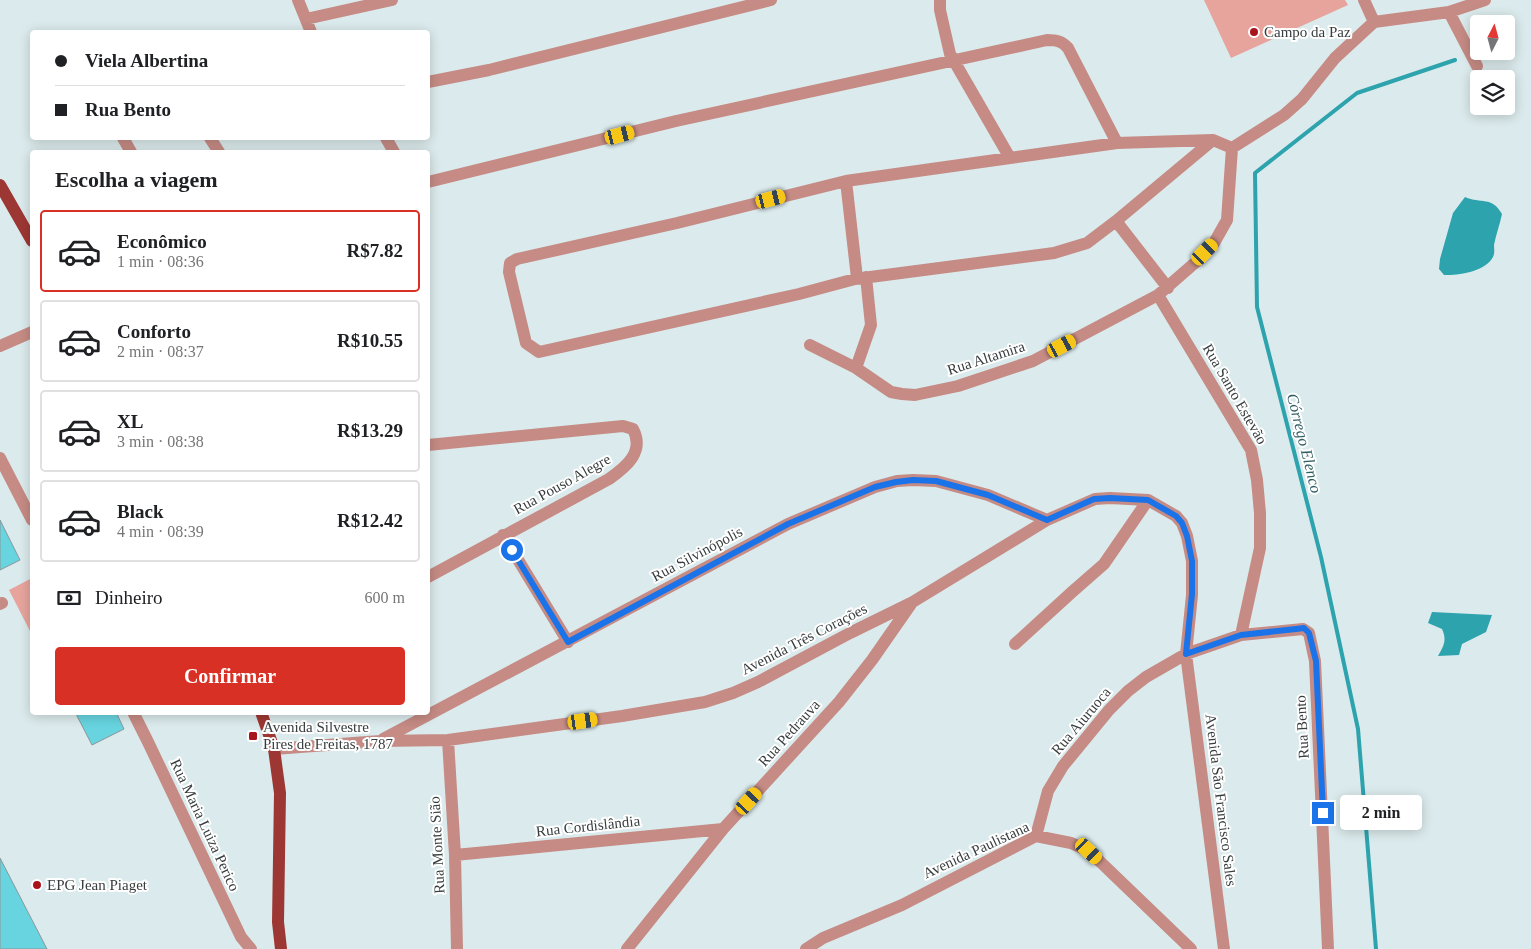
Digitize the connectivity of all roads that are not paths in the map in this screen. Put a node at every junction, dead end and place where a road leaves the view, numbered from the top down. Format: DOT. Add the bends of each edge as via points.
graph roads {
  1 [pos="298,0"];
  2 [pos="392,0"];
  3 [pos="771,0"];
  4 [pos="940,0"];
  5 [pos="1364,0"];
  6 [pos="1485,0"];
  7 [pos="1449,12"];
  8 [pos="306,19"];
  9 [pos="1374,22"];
  10 [pos="310,30"];
  11 [pos="954,60"];
  12 [pos="1477,66"];
  13 [pos="430,82"];
  14 [pos="1213,140"];
  15 [pos="1117,143"];
  16 [pos="1232,148"];
  17 [pos="1010,158"];
  18 [pos="846,180"];
  19 [pos="430,182"];
  20 [pos="0,185"];
  21 [pos="1116,221"];
  22 [pos="30,238"];
  23 [pos="862,278"];
  24 [pos="1163,291"];
  25 [pos="30,333"];
  26 [pos="810,345"];
  27 [pos="0,346"];
  28 [pos="856,368"];
  29 [pos="430,445"];
  30 [pos="0,458"];
  31 [pos="1148,500"];
  32 [pos="30,516"];
  33 [pos="1047,520"];
  34 [pos="503,535"];
  35 [pos="430,575"];
  36 [pos="911,603"];
  37 [pos="1241,635"];
  38 [pos="568,642"];
  39 [pos="1016,644"];
  40 [pos="1186,654"];
  41 [pos="134,715"];
  42 [pos="262,715"];
  43 [pos="429,715"];
  44 [pos="430,715"];
  45 [pos="448,740"];
  46 [pos="380,741"];
  47 [pos="274,749"];
  48 [pos="723,829"];
  49 [pos="1036,836"];
  50 [pos="455,855"];
  51 [pos="251,949"];
  52 [pos="281,949"];
  53 [pos="457,949"];
  54 [pos="627,949"];
  55 [pos="806,949"];
  56 [pos="1191,949"];
  57 [pos="1224,949"];
  58 [pos="1328,949"];
  1 -- 8 [label="street"];
  2 -- 8 [label="street"];
  3 -- 13 [label="street"];
  4 -- 11 [label="street" via="950,54"];
  5 -- 9 [label="street"];
  6 -- 7 [label="street"];
  7 -- 9 [label="street"];
  7 -- 12 [label="street"];
  8 -- 10 [label="street"];
  9 -- 16 [label="street" via="1335,58 1302,99 1284,115"];
  11 -- 15 [label="street" via="1047,40 1064,43"];
  11 -- 17 [label="street"];
  11 -- 19 [label="street" via="676,121"];
  14 -- 15 [label="street"];
  14 -- 16 [label="street"];
  14 -- 21 [label="street"];
  15 -- 17 [label="street"];
  16 -- 24 [label="street" via="1227,220 1214,243"];
  17 -- 18 [label="street"];
  18 -- 23 [label="street"];
  18 -- 23 [label="street" via="516,259 510,263 509,272 526,343 539,352"];
  20 -- 22 [label="main road"];
  21 -- 23 [label="street" via="1087,243 1054,253"];
  21 -- 24 [label="street, Rua Santo Estevão"];
  23 -- 28 [label="street" via="872,325"];
  24 -- 28 [label="street, Rua Altamira" via="1032,361 958,386 915,395 902,394 891,392"];
  24 -- 37 [label="street, Rua Santo Estevão" via="1251,450 1257,480 1260,548"];
  25 -- 27 [label="street"];
  26 -- 28 [label="street, Rua Altamira"];
  29 -- 34 [label="street, Rua Pouso Alegre" via="623,426 633,430 637,437 636,448 633,458 623,468 609,479"];
  30 -- 32 [label="street"];
  31 -- 33 [label="street, Avenida Três Corações" via="1094,499"];
  31 -- 39 [label="street" via="1104,564"];
  31 -- 40 [label="street, Avenida Três Corações" via="1176,516 1187,536 1192,561 1192,594"];
  33 -- 36 [label="street, Avenida Três Corações"];
  33 -- 38 [label="street, Rua Silvinópolis" via="988,495 936,481 890,483 788,524"];
  34 -- 35 [label="street, Rua Pouso Alegre"];
  34 -- 38 [label="street"];
  36 -- 45 [label="street, Avenida Três Corações" via="758,682 705,702"];
  36 -- 48 [label="street, Rua Pedrauva" via="839,702"];
  37 -- 40 [label="street, Rua Bento"];
  37 -- 58 [label="street, Rua Bento" via="1304,628 1309,633 1316,661"];
  38 -- 44 [label="street, Rua Silvinópolis"];
  40 -- 49 [label="street, Rua Aiuruoca" via="1146,677 1109,710 1063,766 1048,791"];
  40 -- 57 [label="street, Avenida São Francisco Sales"];
  41 -- 51 [label="street, Rua Maria Luiza Perico" via="241,937"];
  42 -- 47 [label="main road"];
  43 -- 46 [label="street, Rua Silvinópolis"];
  45 -- 46 [label="street, Avenida Três Corações"];
  45 -- 50 [label="street, Rua Monte Sião"];
  46 -- 47 [label="street, Avenida Três Corações"];
  47 -- 52 [label="main road" via="280,793 278,922"];
  48 -- 50 [label="street, Rua Cordislândia"];
  48 -- 54 [label="street, Rua Pedrauva"];
  49 -- 55 [label="street, Avenida Paulistana" via="902,905 823,938"];
  49 -- 56 [label="street, Avenida Paulistana" via="1071,842 1089,851"];
  50 -- 53 [label="street, Rua Monte Sião"];
}
